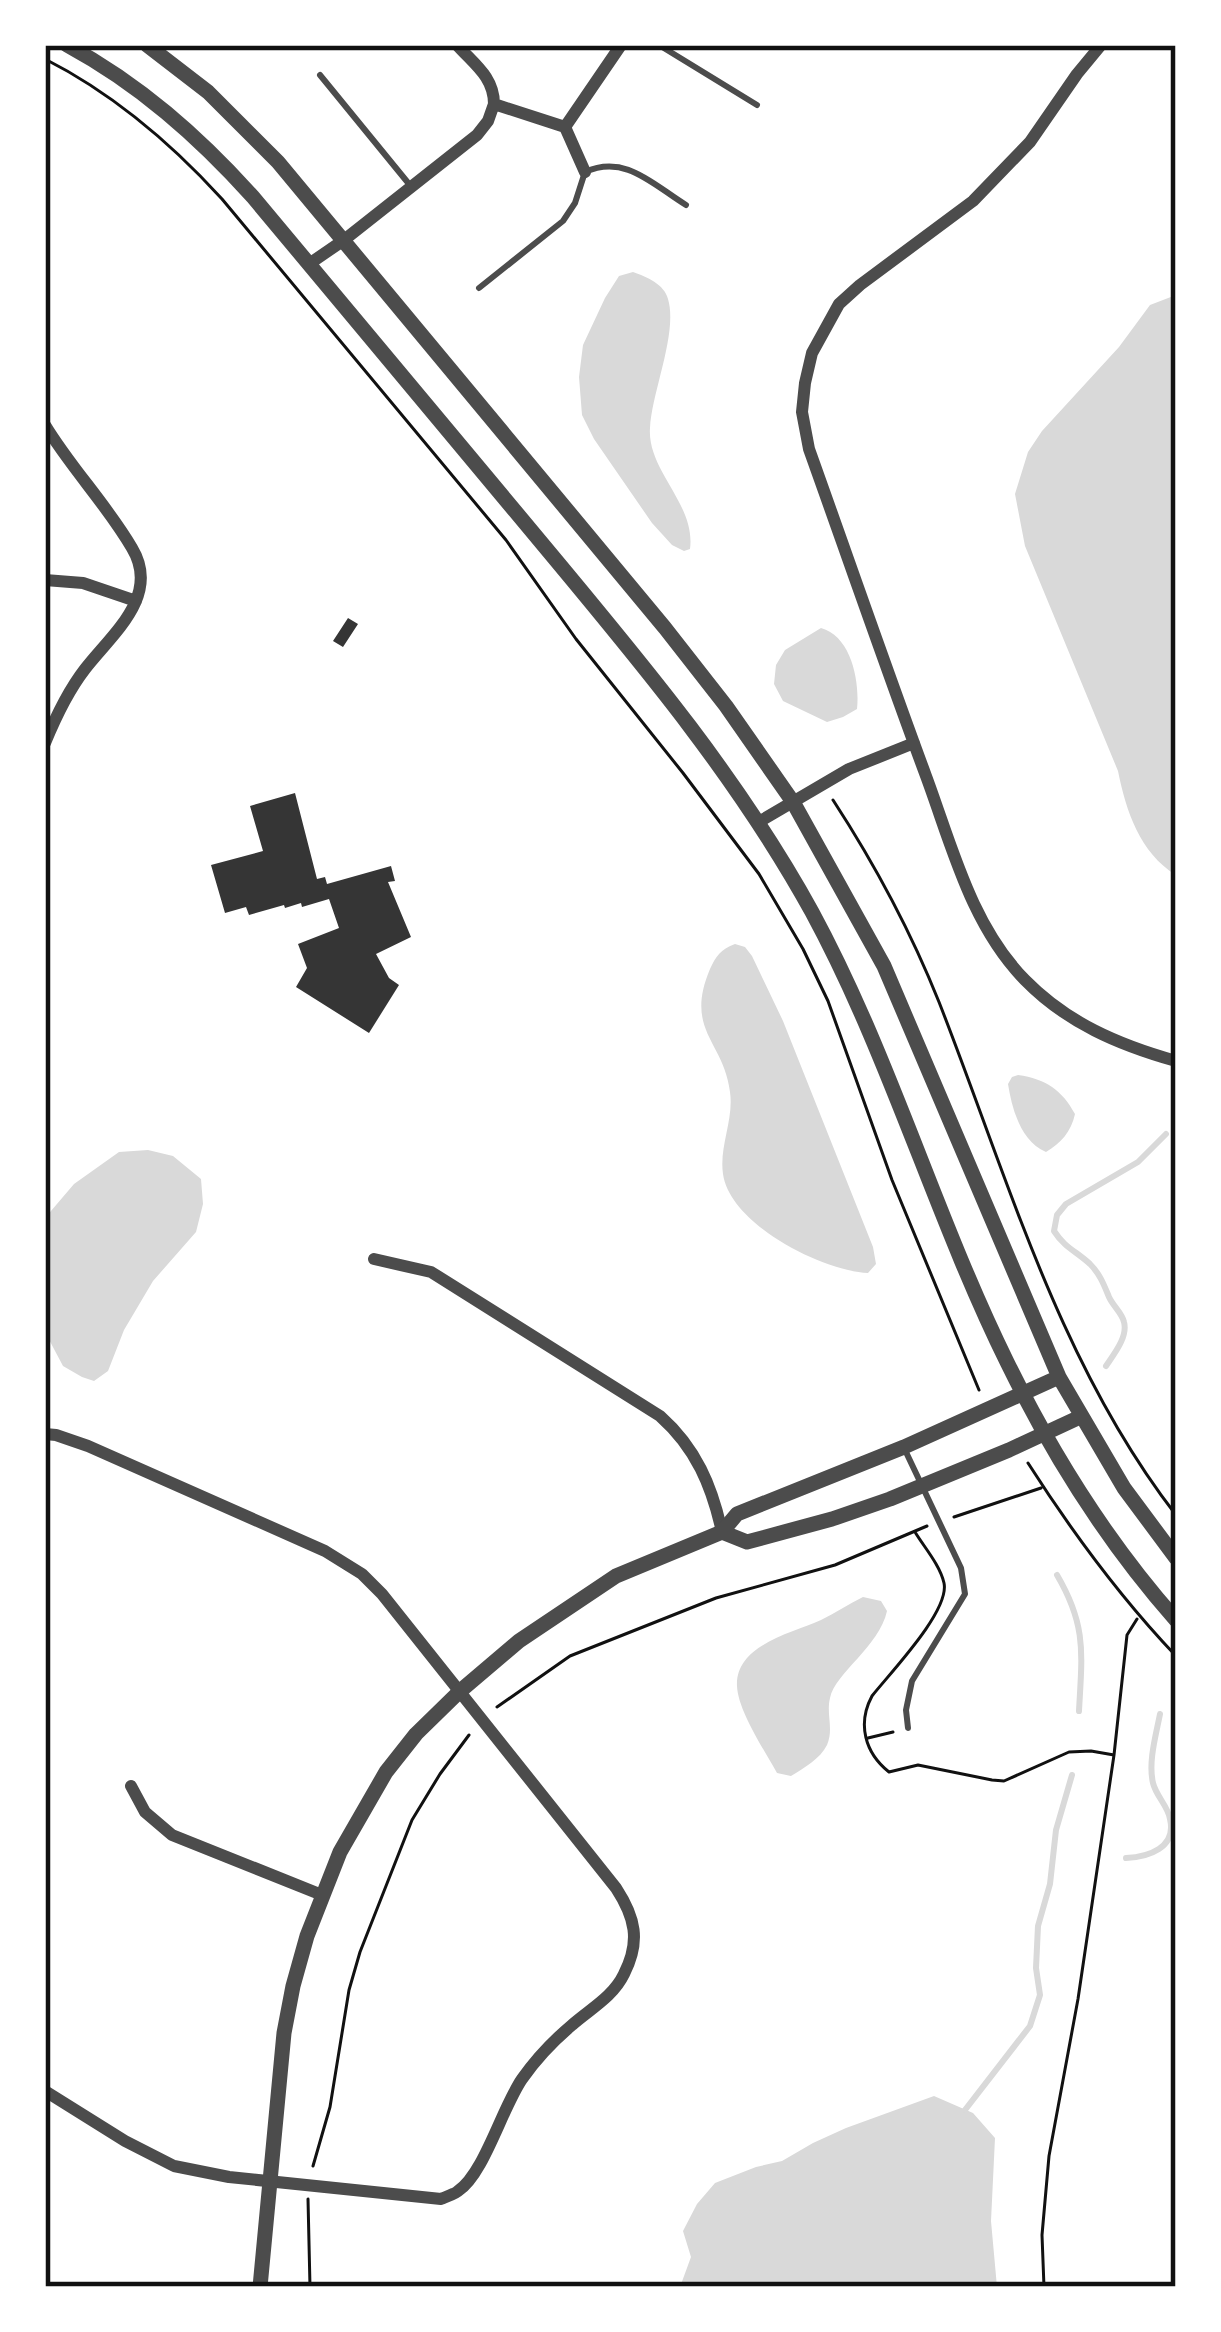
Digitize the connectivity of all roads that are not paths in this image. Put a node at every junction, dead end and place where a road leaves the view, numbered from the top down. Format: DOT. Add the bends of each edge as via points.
graph roads {
  1 [pos="67,45"];
  2 [pos="147,45"];
  3 [pos="457,45"];
  4 [pos="621,45"];
  5 [pos="659,45"];
  6 [pos="1101,45"];
  7 [pos="320,75"];
  8 [pos="494,104"];
  9 [pos="757,105"];
  10 [pos="565,127"];
  11 [pos="585,172"];
  12 [pos="411,188"];
  13 [pos="686,205"];
  14 [pos="344,240"];
  15 [pos="309,264"];
  16 [pos="478,288"];
  17 [pos="45,425"];
  18 [pos="45,580"];
  19 [pos="136,601"];
  20 [pos="45,742"];
  21 [pos="914,743"];
  22 [pos="793,802"];
  23 [pos="757,823"];
  24 [pos="1176,1060"];
  25 [pos="374,1259"];
  26 [pos="1058,1377"];
  27 [pos="1023,1394"];
  28 [pos="1080,1417"];
  29 [pos="1043,1433"];
  30 [pos="45,1434"];
  31 [pos="904,1447"];
  32 [pos="920,1486"];
  33 [pos="722,1532"];
  34 [pos="1176,1558"];
  35 [pos="1176,1620"];
  36 [pos="459,1692"];
  37 [pos="908,1728"];
  38 [pos="131,1786"];
  39 [pos="322,1894"];
  40 [pos="45,2091"];
  41 [pos="271,2181"];
  42 [pos="260,2287"];
  1 -- 15 [label="street" via="184,126"];
  2 -- 14 [label="street" via="240,122"];
  3 -- 8 [label="street" via="494,88"];
  4 -- 10 [label="street"];
  5 -- 9 [label="lane"];
  6 -- 21 [label="street" via="1030,142 973,201 839,304 812,353 802,412 809,449"];
  7 -- 12 [label="lane"];
  8 -- 10 [label="street"];
  8 -- 12 [label="street" via="477,134"];
  10 -- 11 [label="street"];
  11 -- 13 [label="lane" via="620,164"];
  11 -- 16 [label="lane" via="563,221"];
  12 -- 14 [label="street"];
  14 -- 15 [label="street"];
  14 -- 22 [label="street" via="675,641"];
  15 -- 23 [label="street" via="667,695"];
  17 -- 19 [label="street" via="136,553"];
  18 -- 19 [label="street"];
  19 -- 20 [label="street" via="63,700"];
  21 -- 22 [label="street"];
  21 -- 24 [label="street" via="981,920 1022,978 1096,1032"];
  22 -- 23 [label="street"];
  22 -- 26 [label="street" via="884,966"];
  23 -- 27 [label="street" via="847,982"];
  25 -- 33 [label="street" via="431,1272 660,1416 696,1456"];
  26 -- 27 [label="street"];
  26 -- 28 [label="street"];
  27 -- 29 [label="street"];
  27 -- 31 [label="street"];
  28 -- 29 [label="street"];
  28 -- 34 [label="street"];
  29 -- 32 [label="street"];
  29 -- 35 [label="street" via="1090,1510"];
  30 -- 36 [label="street" via="344,1561 382,1594"];
  31 -- 32 [label="lane"];
  31 -- 33 [label="street" via="737,1514"];
  32 -- 33 [label="street" via="747,1541"];
  32 -- 37 [label="lane" via="961,1568 965,1594 912,1682"];
  33 -- 36 [label="street" via="616,1576"];
  36 -- 39 [label="street" via="386,1772"];
  36 -- 41 [label="street" via="631,1911 631,1957 611,1994 519,2083 458,2192 424,2198"];
  38 -- 39 [label="street" via="172,1835"];
  39 -- 41 [label="street" via="284,2033"];
  40 -- 41 [label="street" via="174,2166"];
  41 -- 42 [label="street"];
}
